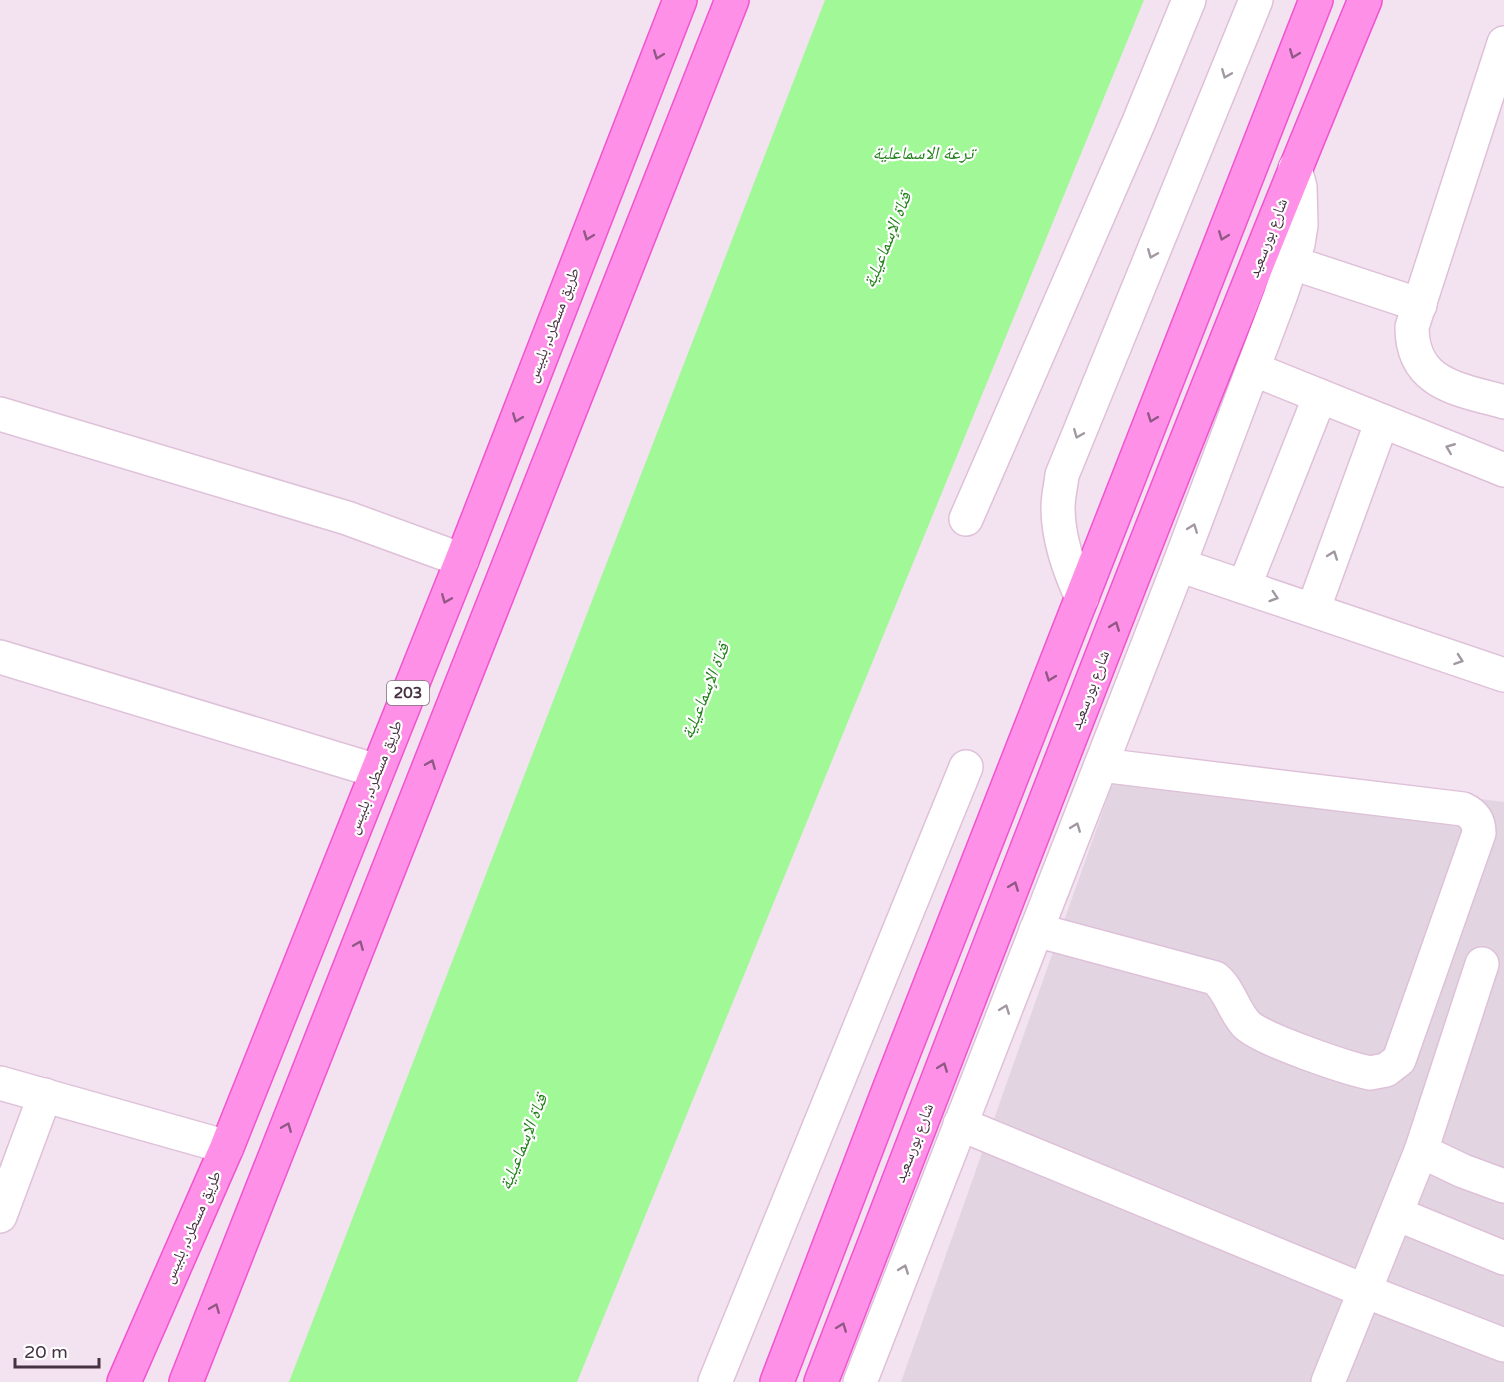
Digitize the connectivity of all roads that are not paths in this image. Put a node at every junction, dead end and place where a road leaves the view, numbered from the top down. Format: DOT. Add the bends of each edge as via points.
graph roads {
  1 [pos="680,0"];
  2 [pos="732,0"];
  3 [pos="1189,0"];
  4 [pos="1256,0"];
  5 [pos="1316,0"];
  6 [pos="1365,0"];
  7 [pos="1504,43"];
  8 [pos="1295,168"];
  9 [pos="1293,262"];
  10 [pos="1420,305"];
  11 [pos="1253,369"];
  12 [pos="1320,396"];
  13 [pos="1504,402"];
  14 [pos="0,414"];
  15 [pos="1382,421"];
  16 [pos="1504,471"];
  17 [pos="966,519"];
  18 [pos="462,560"];
  19 [pos="1179,565"];
  20 [pos="1244,587"];
  21 [pos="1082,598"];
  22 [pos="1313,610"];
  23 [pos="0,657"];
  24 [pos="1504,675"];
  25 [pos="1101,765"];
  26 [pos="966,767"];
  27 [pos="377,771"];
  28 [pos="1036,930"];
  29 [pos="1482,964"];
  30 [pos="0,1083"];
  31 [pos="45,1095"];
  32 [pos="960,1124"];
  33 [pos="228,1147"];
  34 [pos="1421,1151"];
  35 [pos="1501,1176"];
  36 [pos="1397,1214"];
  37 [pos="0,1216"];
  38 [pos="1504,1258"];
  39 [pos="1365,1291"];
  40 [pos="1504,1345"];
  41 [pos="124,1382"];
  42 [pos="186,1382"];
  43 [pos="715,1382"];
  44 [pos="777,1382"];
  45 [pos="821,1382"];
  46 [pos="860,1382"];
  47 [pos="1328,1382"];
  1 -- 18 [label="main road, طريق مسطرد, بلبيس / 203, one-way"];
  42 -- 2 [label="main road, 203, one-way"];
  3 -- 17 [label="lane"];
  4 -- 21 [label="lane, one-way" via="1062,475 1058,507 1063,543"];
  5 -- 21 [label="main road, one-way"];
  6 -- 8 [label="main road, شارع بورسعيد"];
  7 -- 10 [label="lane"];
  8 -- 9 [label="lane" via="1301,225"];
  45 -- 8 [label="main road, شارع بورسعيد, one-way"];
  9 -- 10 [label="lane"];
  9 -- 11 [label="lane"];
  10 -- 13 [label="lane" via="1412,338 1425,369 1442,384"];
  11 -- 12 [label="lane"];
  19 -- 11 [label="lane, one-way"];
  12 -- 15 [label="lane"];
  12 -- 20 [label="lane"];
  14 -- 18 [label="lane" via="347,518"];
  16 -- 15 [label="lane, one-way"];
  22 -- 15 [label="lane, one-way"];
  18 -- 27 [label="main road, طريق مسطرد, بلبيس / 203, one-way"];
  19 -- 20 [label="lane"];
  19 -- 25 [label="lane"];
  20 -- 22 [label="lane, one-way"];
  21 -- 44 [label="main road, one-way"];
  22 -- 24 [label="lane, one-way"];
  23 -- 27 [label="lane"];
  28 -- 25 [label="lane, one-way"];
  25 -- 28 [label="lane" via="1470,812 1479,825 1479,833 1399,1060 1386,1070 1370,1073 1263,1036 1241,1018 1215,978"];
  26 -- 43 [label="lane"];
  27 -- 33 [label="main road, طريق مسطرد, بلبيس / 203"];
  32 -- 28 [label="lane, one-way"];
  29 -- 34 [label="lane"];
  30 -- 31 [label="lane"];
  31 -- 33 [label="lane"];
  31 -- 37 [label="lane"];
  32 -- 39 [label="lane"];
  46 -- 32 [label="lane, one-way"];
  33 -- 41 [label="main road, طريق مسطرد, بلبيس / 203"];
  34 -- 35 [label="lane" via="1463,1171"];
  34 -- 36 [label="lane"];
  36 -- 38 [label="lane"];
  36 -- 39 [label="lane"];
  39 -- 40 [label="lane"];
  39 -- 47 [label="lane"];
}
